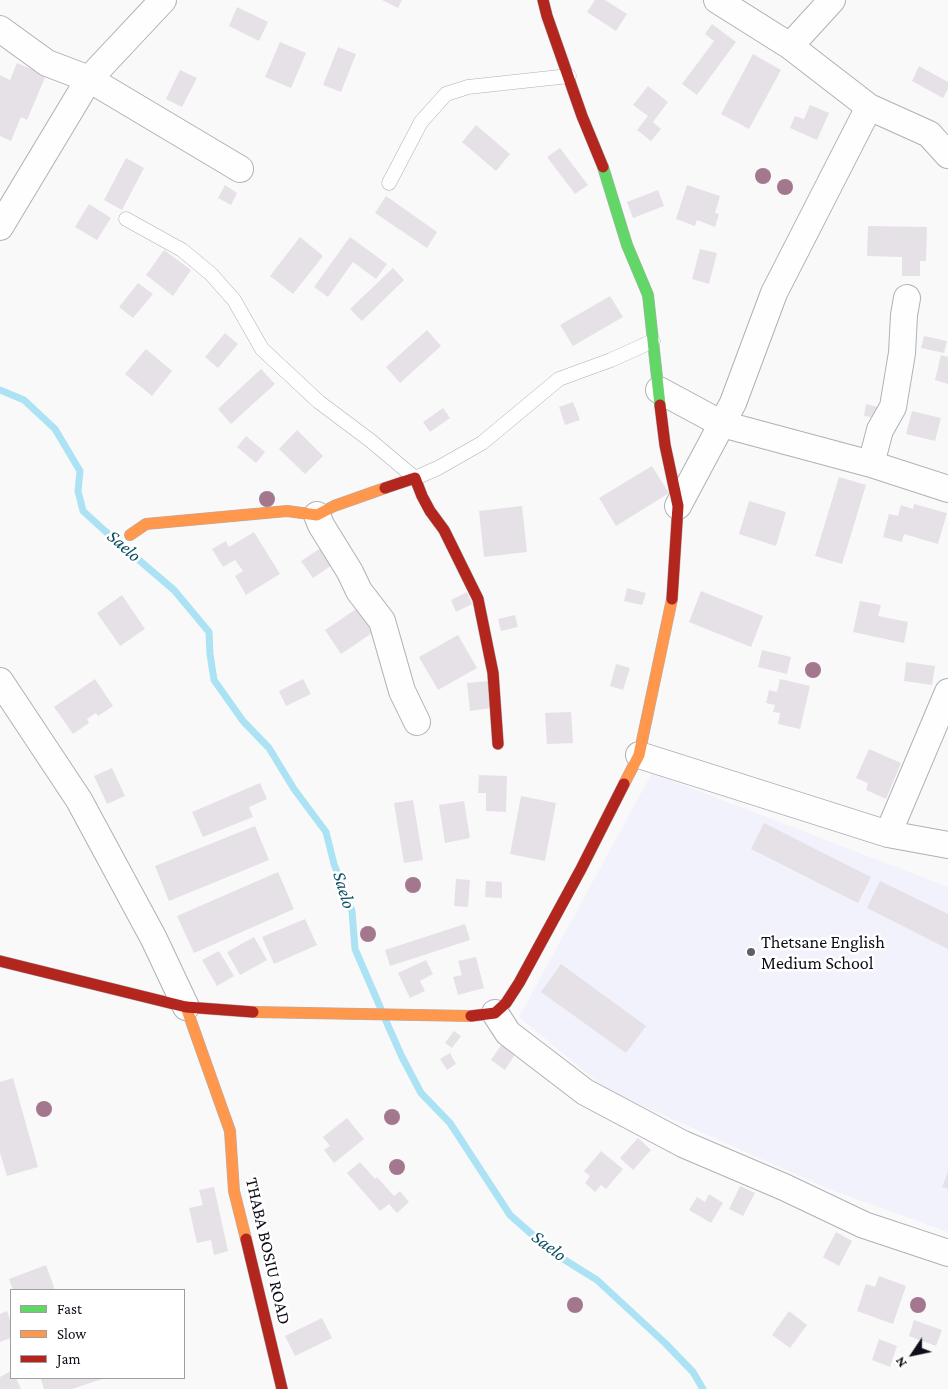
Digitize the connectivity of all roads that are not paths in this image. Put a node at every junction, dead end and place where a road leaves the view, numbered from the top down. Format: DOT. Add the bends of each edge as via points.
graph roads {
  1 [pos="163,0"];
  2 [pos="543,0"];
  3 [pos="717,0"];
  4 [pos="832,0"];
  5 [pos="0,29"];
  6 [pos="790,46"];
  7 [pos="569,76"];
  8 [pos="89,79"];
  9 [pos="869,107"];
  10 [pos="948,155"];
  11 [pos="240,169"];
  12 [pos="389,182"];
  13 [pos="126,219"];
  14 [pos="0,227"];
  15 [pos="907,298"];
  16 [pos="653,341"];
  17 [pos="659,390"];
  18 [pos="722,424"];
  19 [pos="871,464"];
  20 [pos="415,478"];
  21 [pos="948,489"];
  22 [pos="678,506"];
  23 [pos="317,515"];
  24 [pos="130,535"];
  25 [pos="0,681"];
  26 [pos="948,692"];
  27 [pos="417,722"];
  28 [pos="498,744"];
  29 [pos="638,755"];
  30 [pos="888,834"];
  31 [pos="948,845"];
  32 [pos="0,961"];
  33 [pos="186,1007"];
  34 [pos="495,1013"];
  35 [pos="948,1253"];
  36 [pos="282,1389"];
  1 -- 8 [label="street"];
  2 -- 7 [label="street"];
  3 -- 6 [label="street"];
  4 -- 6 [label="street"];
  5 -- 8 [label="street" via="47,63"];
  6 -- 9 [label="street"];
  7 -- 12 [label="lane" via="468,87 446,94 421,122"];
  7 -- 16 [label="street" via="602,163 627,245 648,296"];
  8 -- 11 [label="street"];
  8 -- 14 [label="street"];
  9 -- 10 [label="street" via="929,134"];
  9 -- 18 [label="street" via="774,293"];
  13 -- 20 [label="lane" via="182,250 211,274 234,300 262,349 319,402"];
  15 -- 19 [label="street" via="893,407 880,430"];
  16 -- 17 [label="street"];
  16 -- 20 [label="lane" via="558,379 482,443"];
  17 -- 18 [label="street"];
  17 -- 22 [label="street" via="665,445"];
  18 -- 19 [label="street"];
  18 -- 22 [label="street"];
  19 -- 21 [label="street"];
  20 -- 23 [label="street"];
  20 -- 28 [label="street" via="478,599 493,673"];
  22 -- 29 [label="street" via="672,601"];
  23 -- 24 [label="street" via="287,511 146,524"];
  23 -- 27 [label="street" via="360,590 382,621 402,691"];
  25 -- 33 [label="street" via="79,800 154,939"];
  26 -- 30 [label="street"];
  29 -- 30 [label="street"];
  29 -- 34 [label="street" via="519,983"];
  30 -- 31 [label="street"];
  32 -- 33 [label="street"];
  33 -- 34 [label="street" via="254,1012 480,1016"];
  33 -- 36 [label="street, THABA BOSIU ROAD" via="230,1131 234,1191"];
  34 -- 35 [label="street" via="508,1033 585,1092 683,1144 864,1225"];
}
